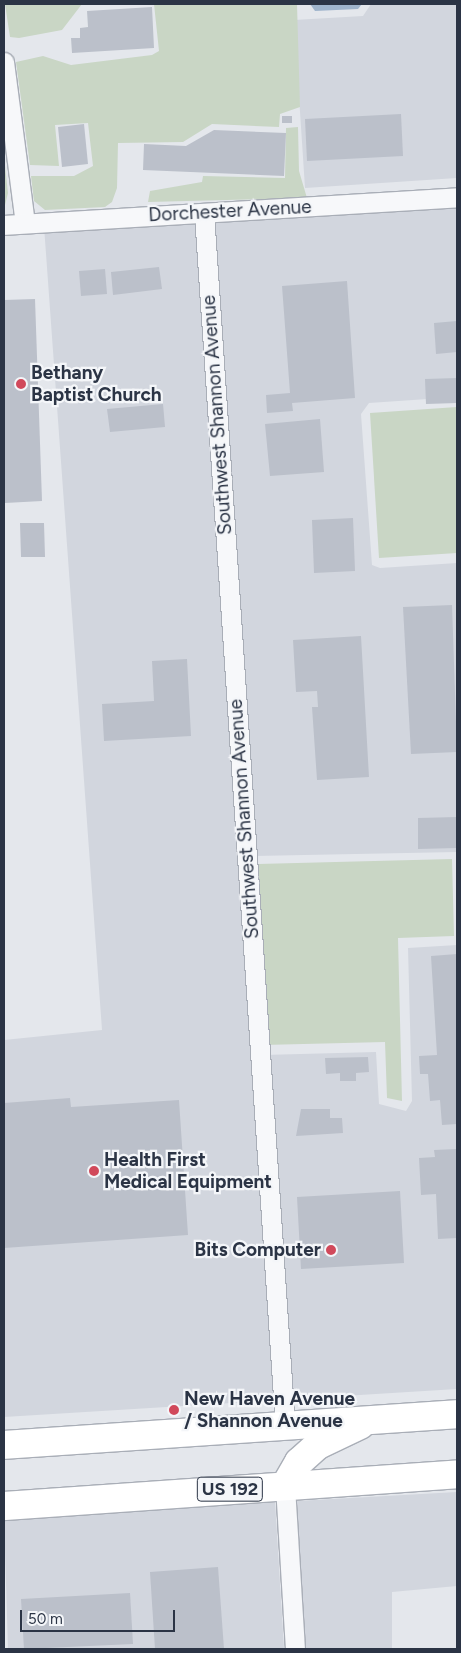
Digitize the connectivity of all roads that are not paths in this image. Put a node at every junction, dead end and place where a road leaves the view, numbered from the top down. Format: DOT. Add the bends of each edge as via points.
graph roads {
  1 [pos="4,62"];
  2 [pos="457,197"];
  3 [pos="204,213"];
  4 [pos="25,224"];
  5 [pos="4,225"];
  6 [pos="457,1414"];
  7 [pos="370,1419"];
  8 [pos="285,1425"];
  9 [pos="4,1445"];
  10 [pos="457,1474"];
  11 [pos="285,1486"];
  12 [pos="4,1506"];
  13 [pos="294,1649"];
  1 -- 4 [label="street"];
  2 -- 3 [label="street, Dorchester Avenue"];
  3 -- 4 [label="street, Dorchester Avenue"];
  3 -- 8 [label="street, Southwest Shannon Avenue"];
  4 -- 5 [label="street, Dorchester Avenue"];
  6 -- 7 [label="main road"];
  7 -- 8 [label="main road"];
  7 -- 11 [label="main road" via="318,1445 298,1462"];
  8 -- 9 [label="main road"];
  10 -- 11 [label="main road, US 192"];
  11 -- 12 [label="main road, US 192"];
  11 -- 13 [label="street"];
}
